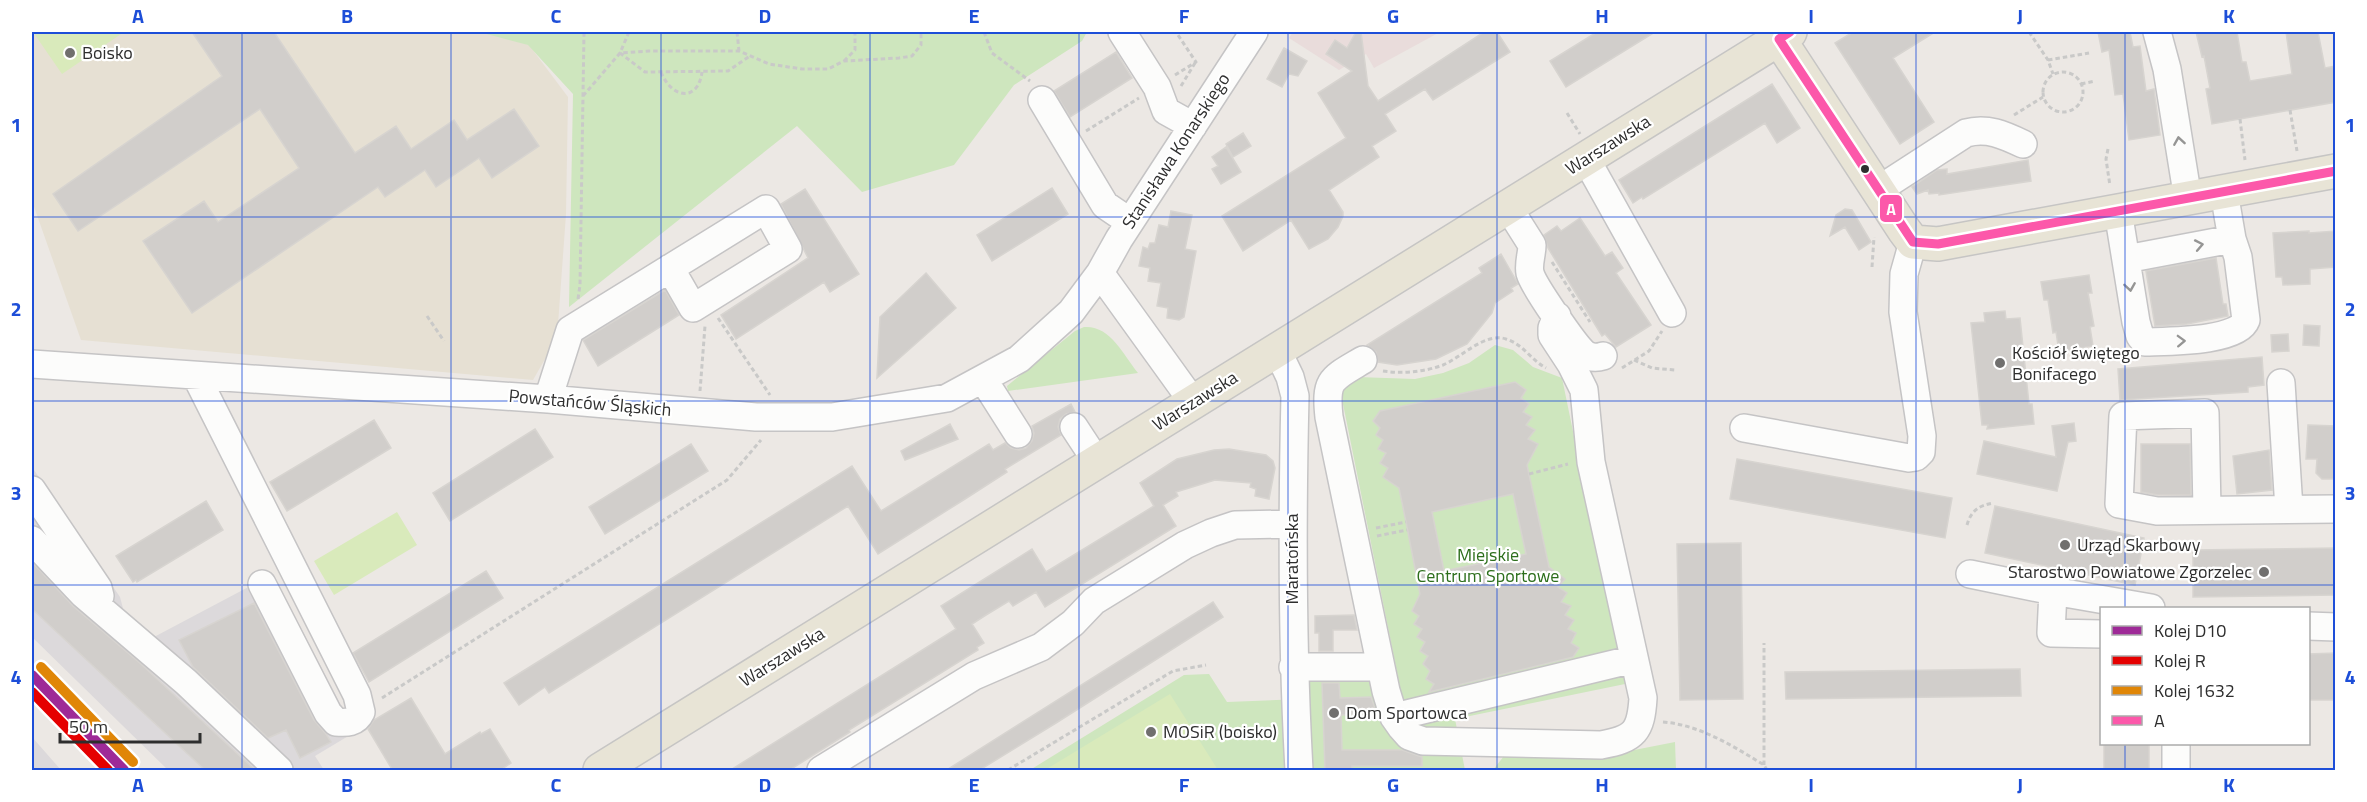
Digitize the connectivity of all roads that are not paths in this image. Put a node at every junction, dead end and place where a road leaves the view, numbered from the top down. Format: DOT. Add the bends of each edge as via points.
graph roads {
  1 [pos="1122,32"];
  2 [pos="1254,32"];
  3 [pos="2157,32"];
  4 [pos="1781,34"];
  5 [pos="1042,100"];
  6 [pos="1192,126"];
  7 [pos="2023,144"];
  8 [pos="1584,149"];
  9 [pos="2321,169"];
  10 [pos="1878,190"];
  11 [pos="2224,192"];
  12 [pos="2114,199"];
  13 [pos="2188,199"];
  14 [pos="1508,207"];
  15 [pos="1130,222"];
  16 [pos="2232,239"];
  17 [pos="1913,242"];
  18 [pos="2126,259"];
  19 [pos="670,268"];
  20 [pos="1100,273"];
  21 [pos="1672,313"];
  22 [pos="1557,316"];
  23 [pos="1277,350"];
  24 [pos="1363,360"];
  25 [pos="32,364"];
  26 [pos="1610,364"];
  27 [pos="196,376"];
  28 [pos="983,379"];
  29 [pos="2281,383"];
  30 [pos="548,399"];
  31 [pos="1193,402"];
  32 [pos="1074,427"];
  33 [pos="1744,428"];
  34 [pos="1018,435"];
  35 [pos="1097,462"];
  36 [pos="32,490"];
  37 [pos="2289,509"];
  38 [pos="2336,509"];
  39 [pos="2207,510"];
  40 [pos="1292,524"];
  41 [pos="32,540"];
  42 [pos="1970,574"];
  43 [pos="262,584"];
  44 [pos="2053,591"];
  45 [pos="2140,607"];
  46 [pos="105,611"];
  47 [pos="2310,626"];
  48 [pos="2336,627"];
  49 [pos="2100,634"];
  50 [pos="1635,659"];
  51 [pos="1293,667"];
  52 [pos="1381,667"];
  53 [pos="1394,717"];
  54 [pos="2176,745"];
  55 [pos="279,771"];
  56 [pos="600,771"];
  57 [pos="820,771"];
  58 [pos="1299,771"];
  59 [pos="2176,771"];
  1 -- 6 [label="street" via="1166,111"];
  2 -- 6 [label="street, Stanisława Konarskiego"];
  13 -- 3 [label="street, one-way" via="2167,69"];
  4 -- 8 [label="main road, Warszawska"];
  4 -- 10 [label="main road"];
  5 -- 15 [label="street" via="1106,205"];
  6 -- 15 [label="street, Stanisława Konarskiego"];
  7 -- 10 [label="street" via="1989,130 1966,133"];
  8 -- 14 [label="main road, Warszawska"];
  8 -- 21 [label="street"];
  9 -- 11 [label="main road"];
  10 -- 17 [label="main road"];
  11 -- 13 [label="main road"];
  11 -- 16 [label="street"];
  12 -- 13 [label="main road"];
  12 -- 17 [label="main road" via="1938,244"];
  12 -- 18 [label="street"];
  14 -- 22 [label="street" via="1532,245 1530,274"];
  14 -- 23 [label="main road, Warszawska"];
  15 -- 20 [label="street, Stanisława Konarskiego"];
  18 -- 16 [label="street, one-way"];
  18 -- 16 [label="street, one-way" via="2136,322 2145,342 2194,340 2235,332 2244,326 2238,257"];
  17 -- 33 [label="street" via="1904,274 1903,312 1922,436 1921,452 1909,458"];
  19 -- 19 [label="street" via="766,209 788,249 693,308"];
  19 -- 30 [label="street" via="570,330"];
  20 -- 28 [label="street, Powstańców Śląskich" via="1046,337 1019,359"];
  20 -- 31 [label="street"];
  22 -- 26 [label="street" via="1577,346 1587,355"];
  22 -- 50 [label="street" via="1552,335 1584,390 1591,462"];
  23 -- 31 [label="main road, Warszawska"];
  23 -- 40 [label="street, Maratońska" via="1295,396"];
  24 -- 52 [label="street" via="1336,376 1327,396"];
  25 -- 27 [label="street, Powstańców Śląskich"];
  27 -- 30 [label="street, Powstańców Śląskich"];
  27 -- 43 [label="street" via="357,695 361,712 355,720 336,722 328,713"];
  28 -- 30 [label="street, Powstańców Śląskich" via="947,398 832,417 756,417"];
  28 -- 34 [label="street"];
  29 -- 37 [label="street"];
  31 -- 35 [label="main road, Warszawska"];
  32 -- 35 [label="street"];
  35 -- 56 [label="main road, Warszawska"];
  36 -- 46 [label="street" via="98,588"];
  37 -- 38 [label="street"];
  37 -- 39 [label="street"];
  39 -- 39 [label="street" via="2157,511 2119,504 2124,416 2205,413"];
  40 -- 51 [label="street, Maratońska"];
  40 -- 57 [label="street" via="1235,525 1185,545 1094,601 1041,647 974,676"];
  41 -- 46 [label="street" via="83,594"];
  42 -- 44 [label="street"];
  44 -- 45 [label="street"];
  44 -- 49 [label="street" via="2051,633"];
  46 -- 55 [label="street"];
  47 -- 48 [label="street"];
  50 -- 53 [label="street"];
  50 -- 53 [label="street" via="1643,698 1642,721 1634,733 1615,743 1423,741 1409,736"];
  51 -- 52 [label="street"];
  51 -- 58 [label="street, Maratońska"];
  52 -- 53 [label="street"];
  54 -- 59 [label="street"];
}
